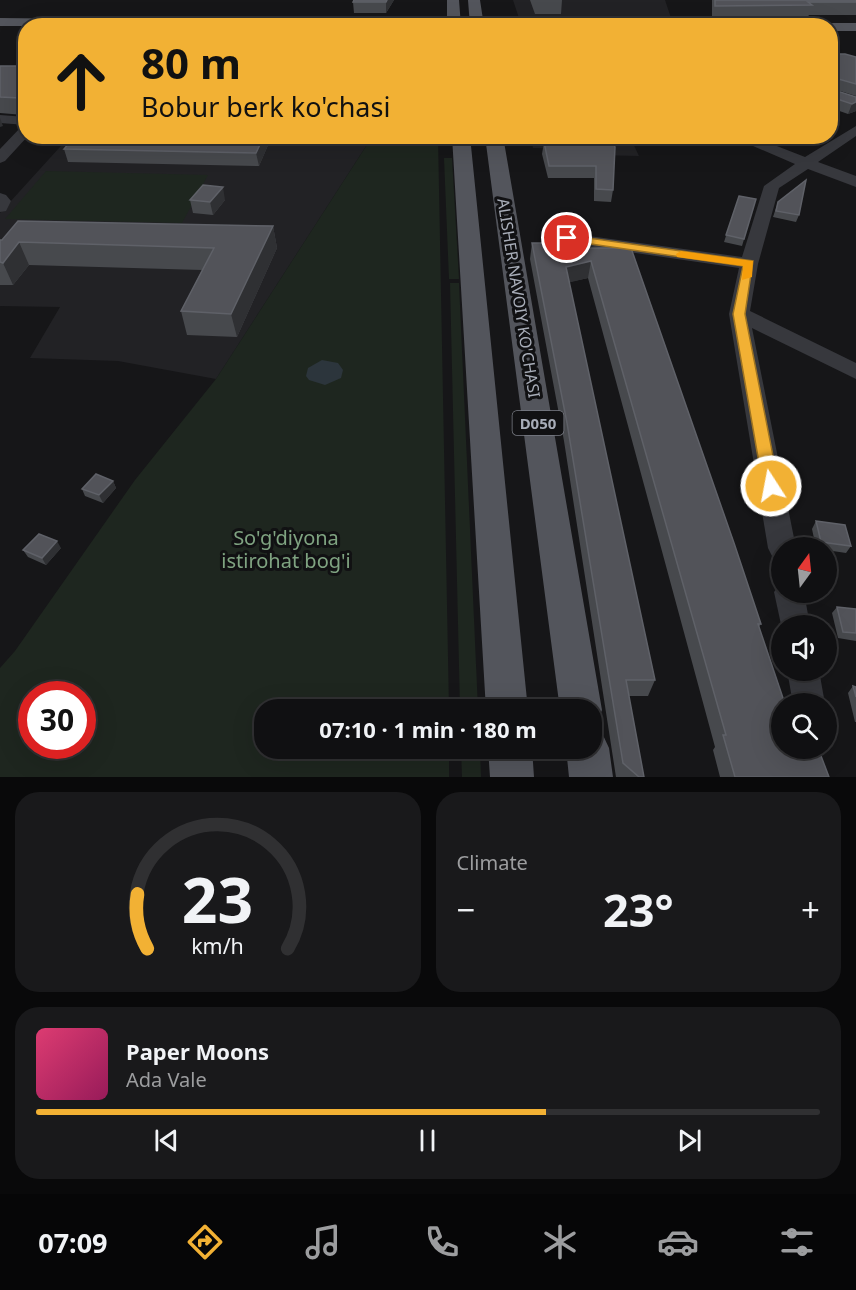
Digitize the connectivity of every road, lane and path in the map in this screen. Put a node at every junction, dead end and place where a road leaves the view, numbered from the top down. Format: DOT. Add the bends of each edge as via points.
graph roads {
  1 [pos="453,0"];
  2 [pos="474,0"];
  3 [pos="454,18"];
  4 [pos="476,18"];
  5 [pos="0,22"];
  6 [pos="18,22"];
  7 [pos="838,27"];
  8 [pos="856,27"];
  9 [pos="0,28"];
  10 [pos="18,29"];
  11 [pos="838,33"];
  12 [pos="856,33"];
  13 [pos="0,118"];
  14 [pos="18,120"];
  15 [pos="856,130"];
  16 [pos="18,139"];
  17 [pos="838,142"];
  18 [pos="462,144"];
  19 [pos="495,144"];
  20 [pos="757,144"];
  21 [pos="835,144"];
  22 [pos="0,158"];
  23 [pos="806,163"];
  24 [pos="856,182"];
  25 [pos="0,198"];
  26 [pos="0,207"];
  27 [pos="567,238"];
  28 [pos="749,264"];
  29 [pos="739,314"];
  30 [pos="856,372"];
  31 [pos="780,537"];
  32 [pos="506,699"];
  33 [pos="579,699"];
  34 [pos="511,759"];
  35 [pos="589,759"];
  36 [pos="512,777"];
  37 [pos="591,777"];
  1 -- 3 [label="main road"];
  2 -- 4 [label="main road"];
  5 -- 6 [label="main road"];
  7 -- 8 [label="main road"];
  9 -- 10 [label="main road"];
  11 -- 12 [label="main road"];
  13 -- 14 [label="street"];
  15 -- 17 [label="street"];
  16 -- 22 [label="street"];
  18 -- 32 [label="main road"];
  19 -- 33 [label="main road, ALISHER NAVOIY KO'CHASI / D050"];
  20 -- 23 [label="street"];
  21 -- 23 [label="street"];
  23 -- 24 [label="street"];
  23 -- 28 [label="street" via="772,186"];
  25 -- 26 [label="street"];
  27 -- 28 [label="street"];
  28 -- 29 [label="street"];
  29 -- 30 [label="street"];
  29 -- 31 [label="street"];
  34 -- 36 [label="main road"];
  35 -- 37 [label="main road"];
}
